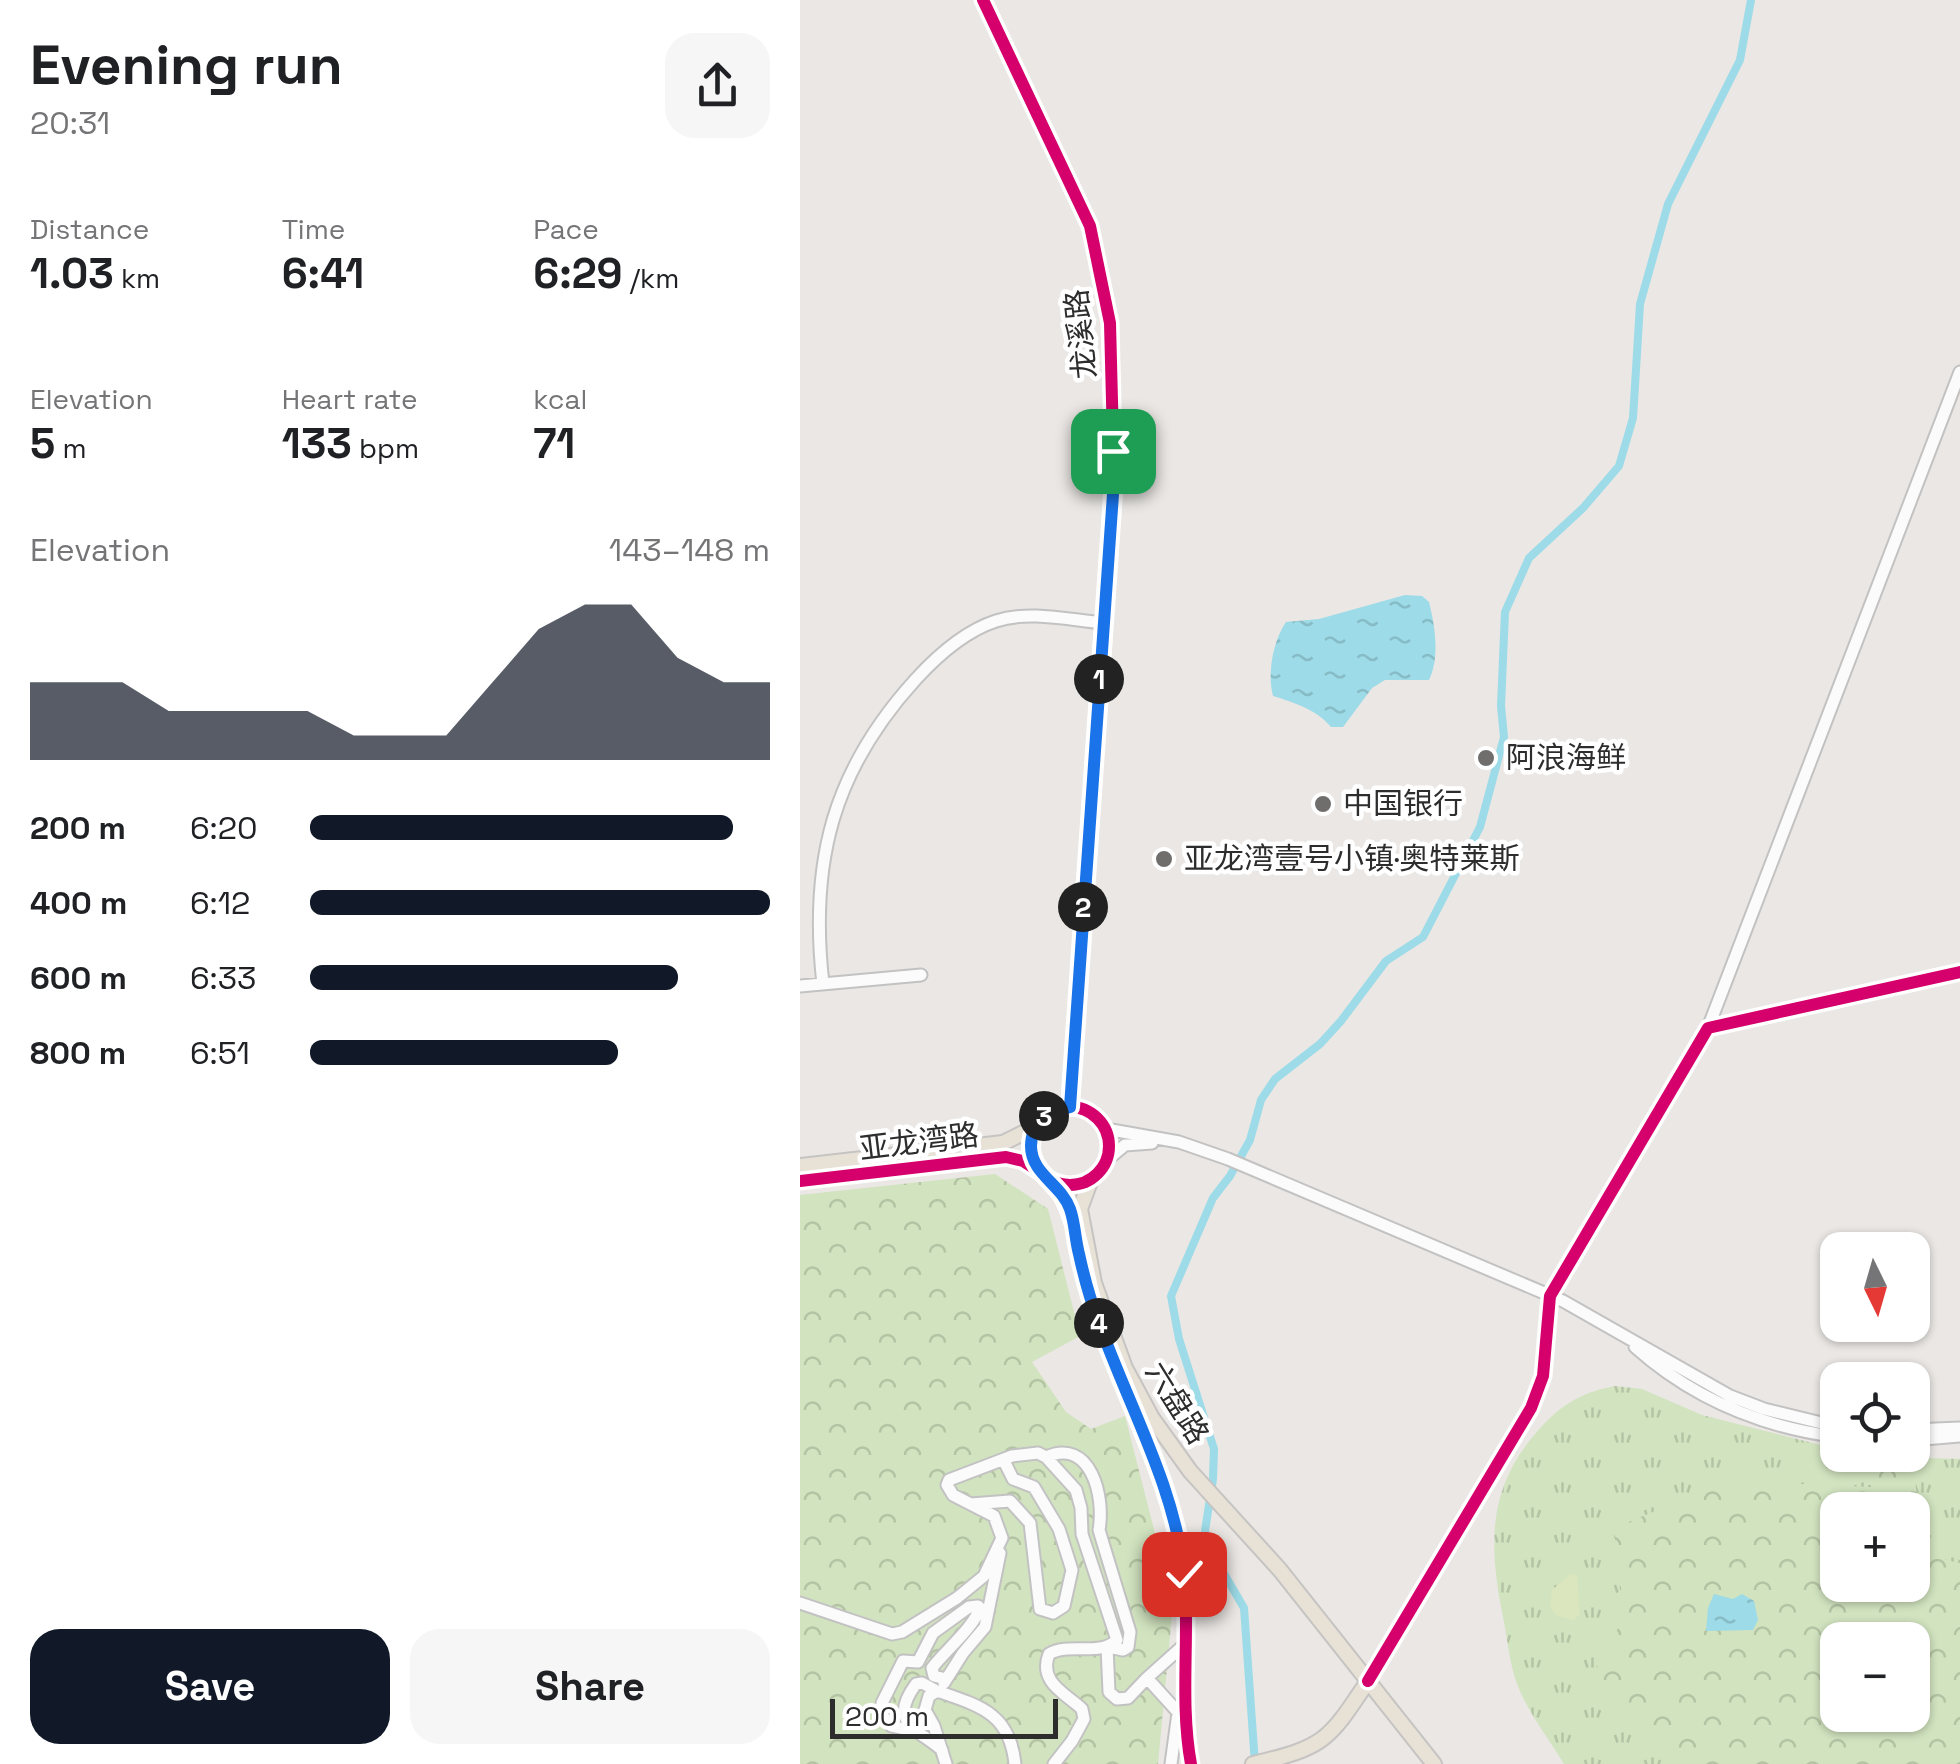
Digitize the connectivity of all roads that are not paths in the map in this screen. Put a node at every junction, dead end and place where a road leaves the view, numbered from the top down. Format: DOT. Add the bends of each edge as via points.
graph roads {
  1 [pos="983,0"];
  2 [pos="1960,372"];
  3 [pos="1103,623"];
  4 [pos="1960,972"];
  5 [pos="921,974"];
  6 [pos="823,984"];
  7 [pos="800,986"];
  8 [pos="1708,1028"];
  9 [pos="1070,1107"];
  10 [pos="1035,1127"];
  11 [pos="1106,1129"];
  12 [pos="1179,1142"];
  13 [pos="1107,1160"];
  14 [pos="800,1166"];
  15 [pos="1040,1172"];
  16 [pos="1091,1180"];
  17 [pos="800,1181"];
  18 [pos="1054,1182"];
  19 [pos="1550,1296"];
  20 [pos="1613,1328"];
  21 [pos="1820,1422"];
  22 [pos="1960,1428"];
  23 [pos="1930,1429"];
  24 [pos="1820,1434"];
  25 [pos="1960,1436"];
  26 [pos="1930,1438"];
  27 [pos="1046,1457"];
  28 [pos="1004,1462"];
  29 [pos="970,1504"];
  30 [pos="1002,1538"];
  31 [pos="800,1604"];
  32 [pos="1185,1644"];
  33 [pos="1107,1647"];
  34 [pos="1147,1678"];
  35 [pos="946,1679"];
  36 [pos="1368,1680"];
  37 [pos="938,1691"];
  38 [pos="1182,1717"];
  39 [pos="913,1731"];
  40 [pos="942,1750"];
  41 [pos="946,1764"];
  42 [pos="1014,1764"];
  43 [pos="1054,1764"];
  44 [pos="1171,1764"];
  45 [pos="1191,1764"];
  46 [pos="1253,1764"];
  47 [pos="1434,1764"];
  1 -- 3 [label="street, 龙溪路" via="1090,226 1110,323 1114,480"];
  2 -- 8 [label="street"];
  3 -- 6 [label="street" via="1033,616 997,621 964,637 905,691 857,756 827,839 820,886"];
  3 -- 9 [label="street, 龙溪路"];
  4 -- 8 [label="street"];
  5 -- 6 [label="street"];
  6 -- 7 [label="street"];
  8 -- 19 [label="street"];
  9 -- 10 [label="main road"];
  9 -- 11 [label="main road"];
  10 -- 14 [label="main road, 亚龙湾路" via="1003,1143"];
  10 -- 15 [label="main road" via="1030,1142"];
  11 -- 12 [label="street"];
  11 -- 13 [label="main road"];
  12 -- 13 [label="street" via="1132,1143"];
  12 -- 19 [label="street"];
  13 -- 16 [label="main road"];
  15 -- 17 [label="main road, 亚龙湾路" via="1006,1157"];
  15 -- 18 [label="main road"];
  16 -- 18 [label="main road" via="1073,1186"];
  16 -- 36 [label="main road, 六盘路" via="1081,1218 1094,1283 1145,1406 1197,1479"];
  18 -- 32 [label="main road, 六盘路" via="1069,1207 1096,1316 1172,1513 1182,1558"];
  19 -- 20 [label="street"];
  19 -- 36 [label="street" via="1543,1376 1531,1408"];
  20 -- 21 [label="street" via="1730,1396"];
  20 -- 24 [label="street" via="1700,1395 1782,1428"];
  22 -- 23 [label="street"];
  25 -- 26 [label="street"];
  27 -- 28 [label="street" via="1012,1456"];
  27 -- 33 [label="street" via="1076,1490 1082,1534 1117,1640"];
  27 -- 33 [label="street" via="1080,1457 1099,1491 1099,1530 1130,1632 1128,1647"];
  28 -- 29 [label="street" via="949,1480 949,1491"];
  28 -- 29 [label="street" via="1012,1479 1034,1488 1059,1529 1072,1570 1064,1606 1053,1613 1040,1608 1030,1523 1022,1511 1010,1501"];
  29 -- 30 [label="street" via="994,1516"];
  30 -- 31 [label="street" via="984,1576 902,1632"];
  30 -- 35 [label="street" via="986,1628"];
  32 -- 34 [label="street"];
  32 -- 38 [label="main road, 六盘路"];
  33 -- 34 [label="street" via="1109,1692 1117,1699 1128,1698"];
  33 -- 43 [label="street" via="1049,1654 1050,1679 1084,1719"];
  34 -- 38 [label="street"];
  35 -- 37 [label="street"];
  35 -- 39 [label="street" via="934,1676 932,1668 976,1620 978,1606 933,1633 918,1662 902,1661 889,1684 881,1713 891,1726"];
  36 -- 46 [label="main road" via="1340,1724 1317,1745"];
  36 -- 47 [label="main road, 六盘路"];
  37 -- 39 [label="street" via="922,1683 912,1688 906,1714"];
  37 -- 40 [label="street" via="925,1710"];
  37 -- 42 [label="street" via="1000,1720 1011,1738"];
  38 -- 44 [label="street"];
  38 -- 45 [label="main road, 六盘路"];
  39 -- 40 [label="street"];
  40 -- 41 [label="street"];
}
